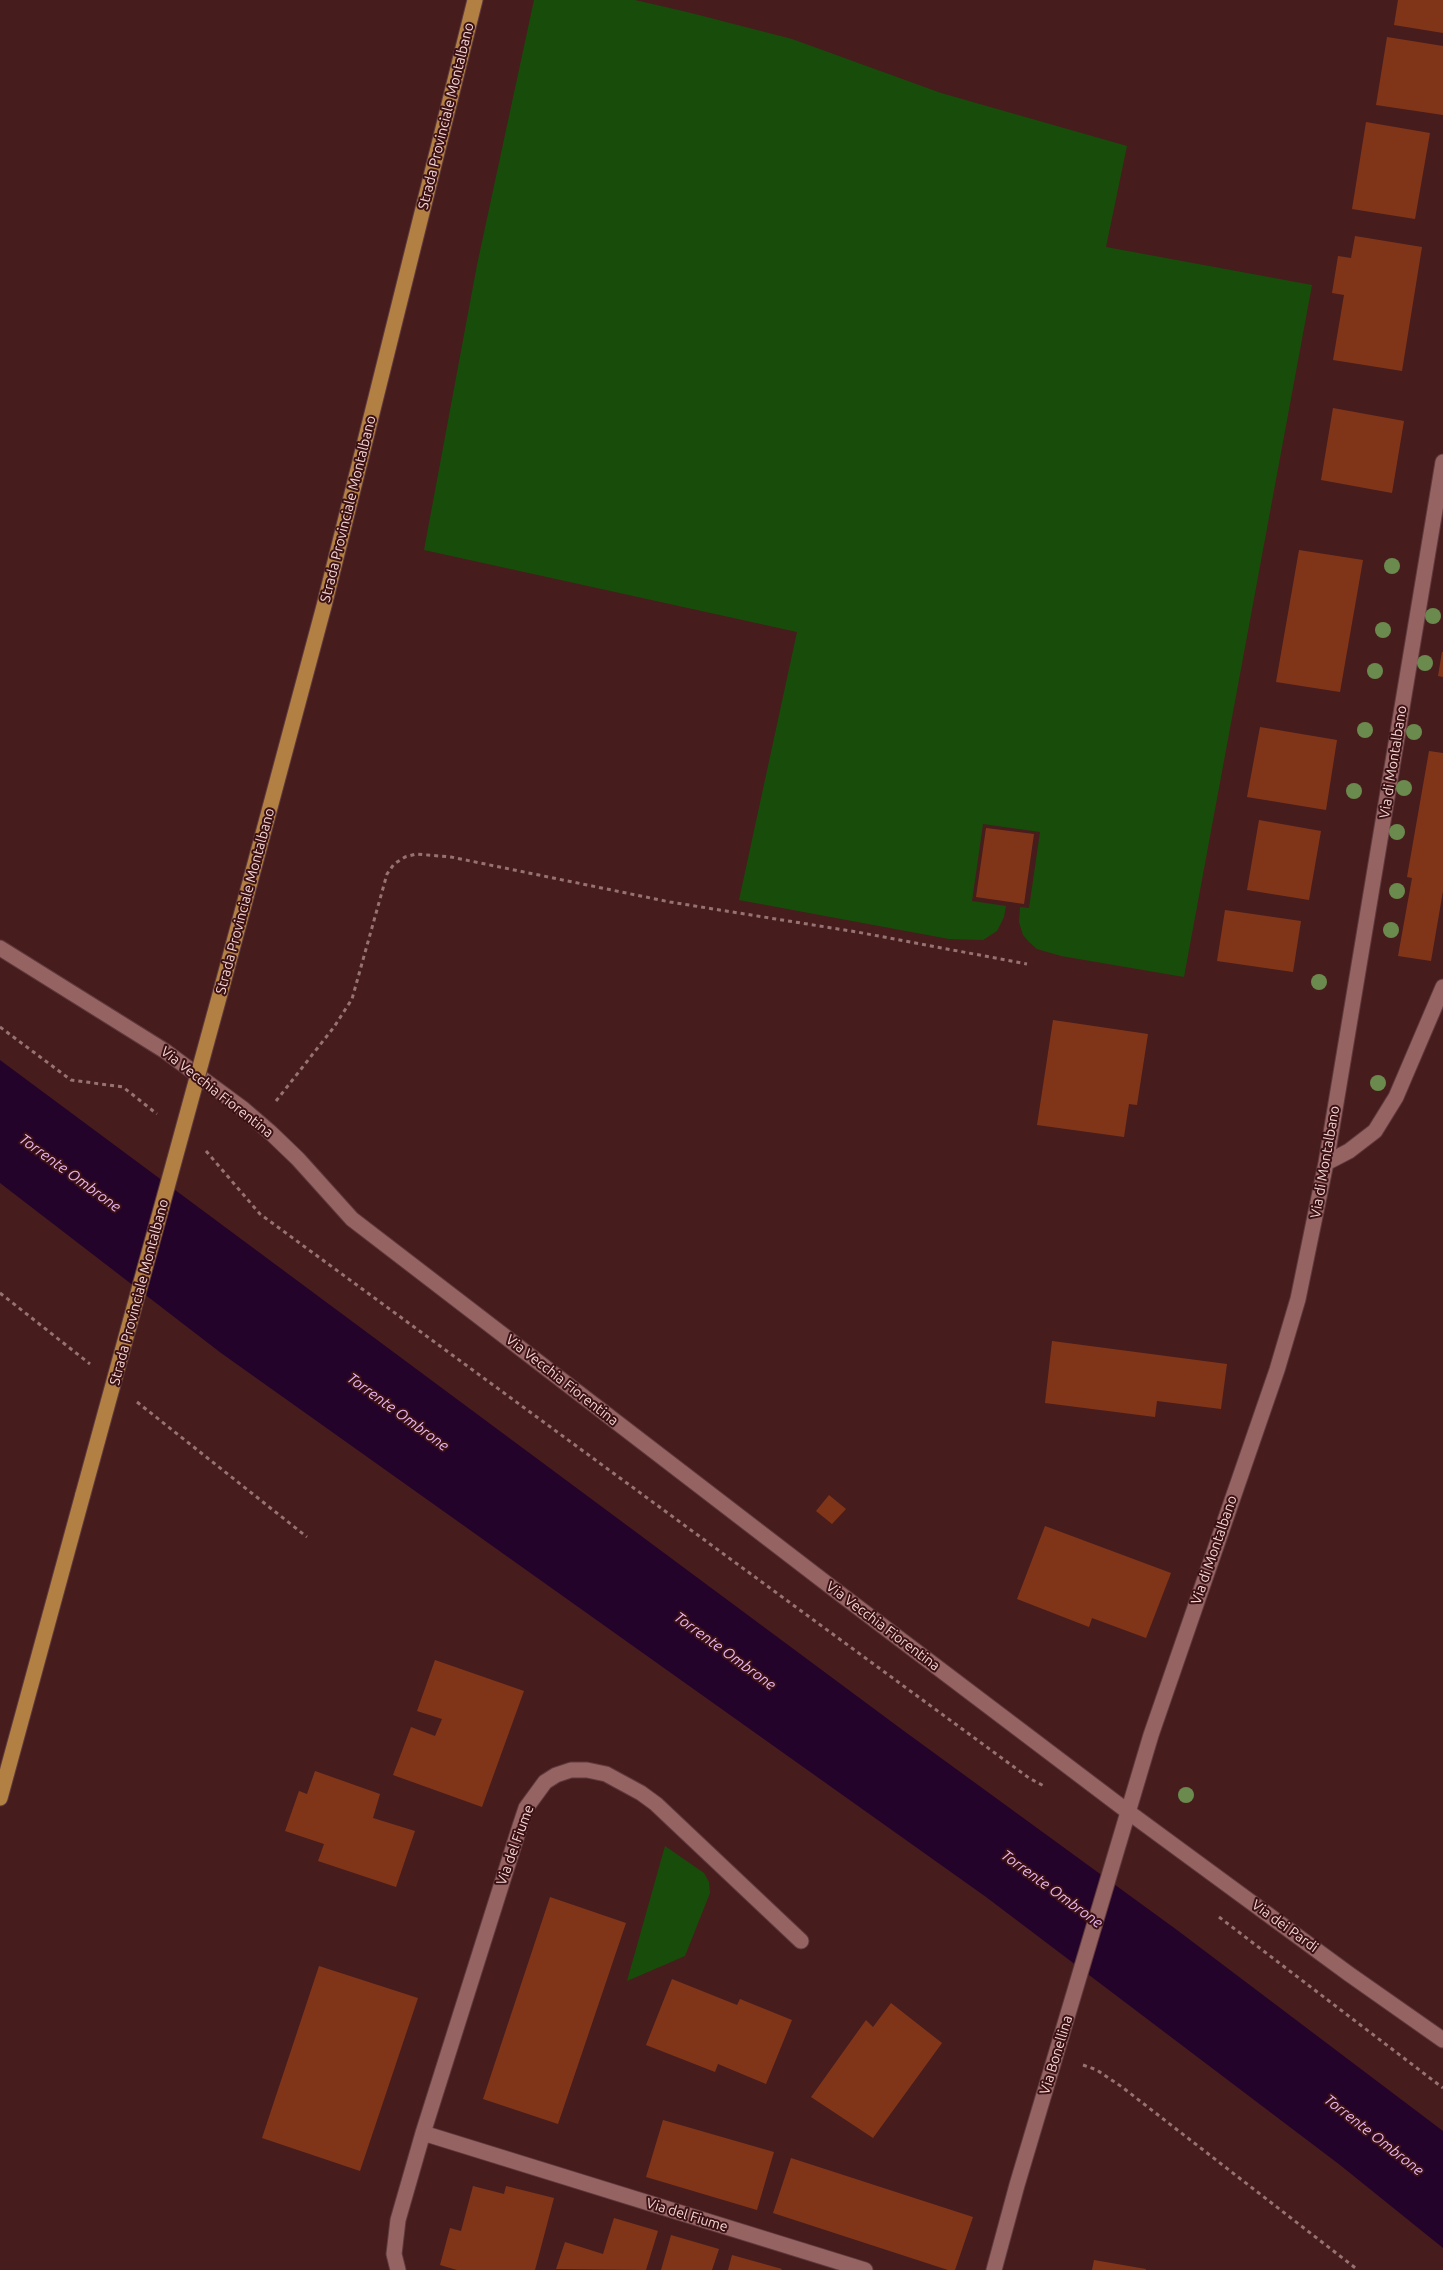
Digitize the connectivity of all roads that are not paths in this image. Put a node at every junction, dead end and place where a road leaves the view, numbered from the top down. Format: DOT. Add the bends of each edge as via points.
graph roads {
  1 [pos="475,0"];
  2 [pos="1443,462"];
  3 [pos="0,948"];
  4 [pos="1443,987"];
  5 [pos="1326,1163"];
  6 [pos="0,1798"];
  7 [pos="1127,1811"];
  8 [pos="1119,1840"];
  9 [pos="801,1941"];
  10 [pos="1443,2040"];
  11 [pos="423,2133"];
  12 [pos="398,2270"];
  13 [pos="864,2270"];
  14 [pos="994,2270"];
  1 -- 6 [label="main road, Strada Provinciale Montalbano, bridge" via="324,606"];
  2 -- 5 [label="street, Via di Montalbano"];
  3 -- 7 [label="street, Via Vecchia Fiorentina" via="165,1051 260,1123 352,1220"];
  4 -- 5 [label="street" via="1396,1097 1375,1131 1349,1152"];
  5 -- 7 [label="street, Via di Montalbano" via="1298,1299 1277,1370 1166,1687"];
  7 -- 8 [label="street, Via di Montalbano"];
  7 -- 10 [label="street, Via dei Pardi"];
  8 -- 14 [label="street, Via Bonellina"];
  9 -- 11 [label="street, Via del Fiume" via="641,1792 606,1774 587,1770 571,1770 556,1775 545,1782 526,1808"];
  11 -- 12 [label="street, Via del Fiume" via="398,2220 394,2254"];
  11 -- 13 [label="street, Via del Fiume"];
}
